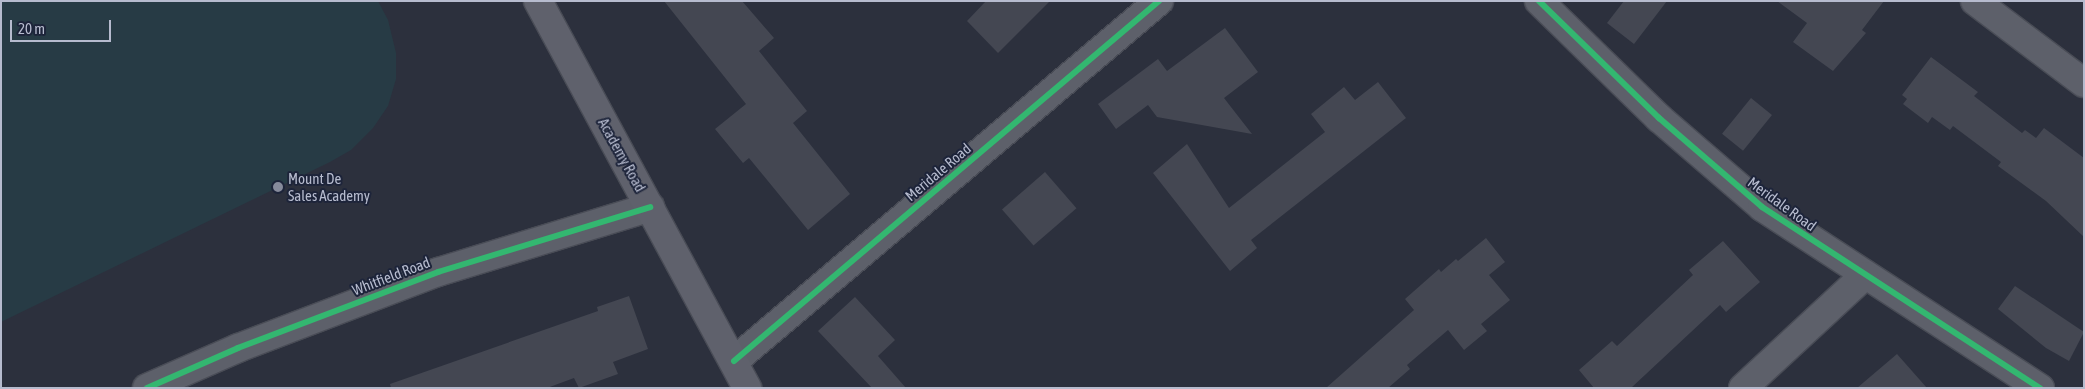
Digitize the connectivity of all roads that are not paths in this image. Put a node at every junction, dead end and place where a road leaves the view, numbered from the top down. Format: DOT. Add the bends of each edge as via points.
graph roads {
  1 [pos="538,1"];
  2 [pos="1159,1"];
  3 [pos="1539,1"];
  4 [pos="1975,1"];
  5 [pos="2084,83"];
  6 [pos="650,206"];
  7 [pos="1864,276"];
  8 [pos="734,361"];
  9 [pos="147,388"];
  10 [pos="747,388"];
  11 [pos="1743,388"];
  12 [pos="2040,388"];
  1 -- 6 [label="main road, Academy Road"];
  2 -- 8 [label="street, Meridale Road"];
  3 -- 7 [label="street, Meridale Road" via="1715,170 1762,207"];
  4 -- 5 [label="street"];
  6 -- 8 [label="main road, Academy Road"];
  6 -- 9 [label="street, Whitfield Road" via="438,272 238,348"];
  7 -- 11 [label="street"];
  7 -- 12 [label="street, Meridale Road"];
  8 -- 10 [label="main road, Academy Road"];
}
